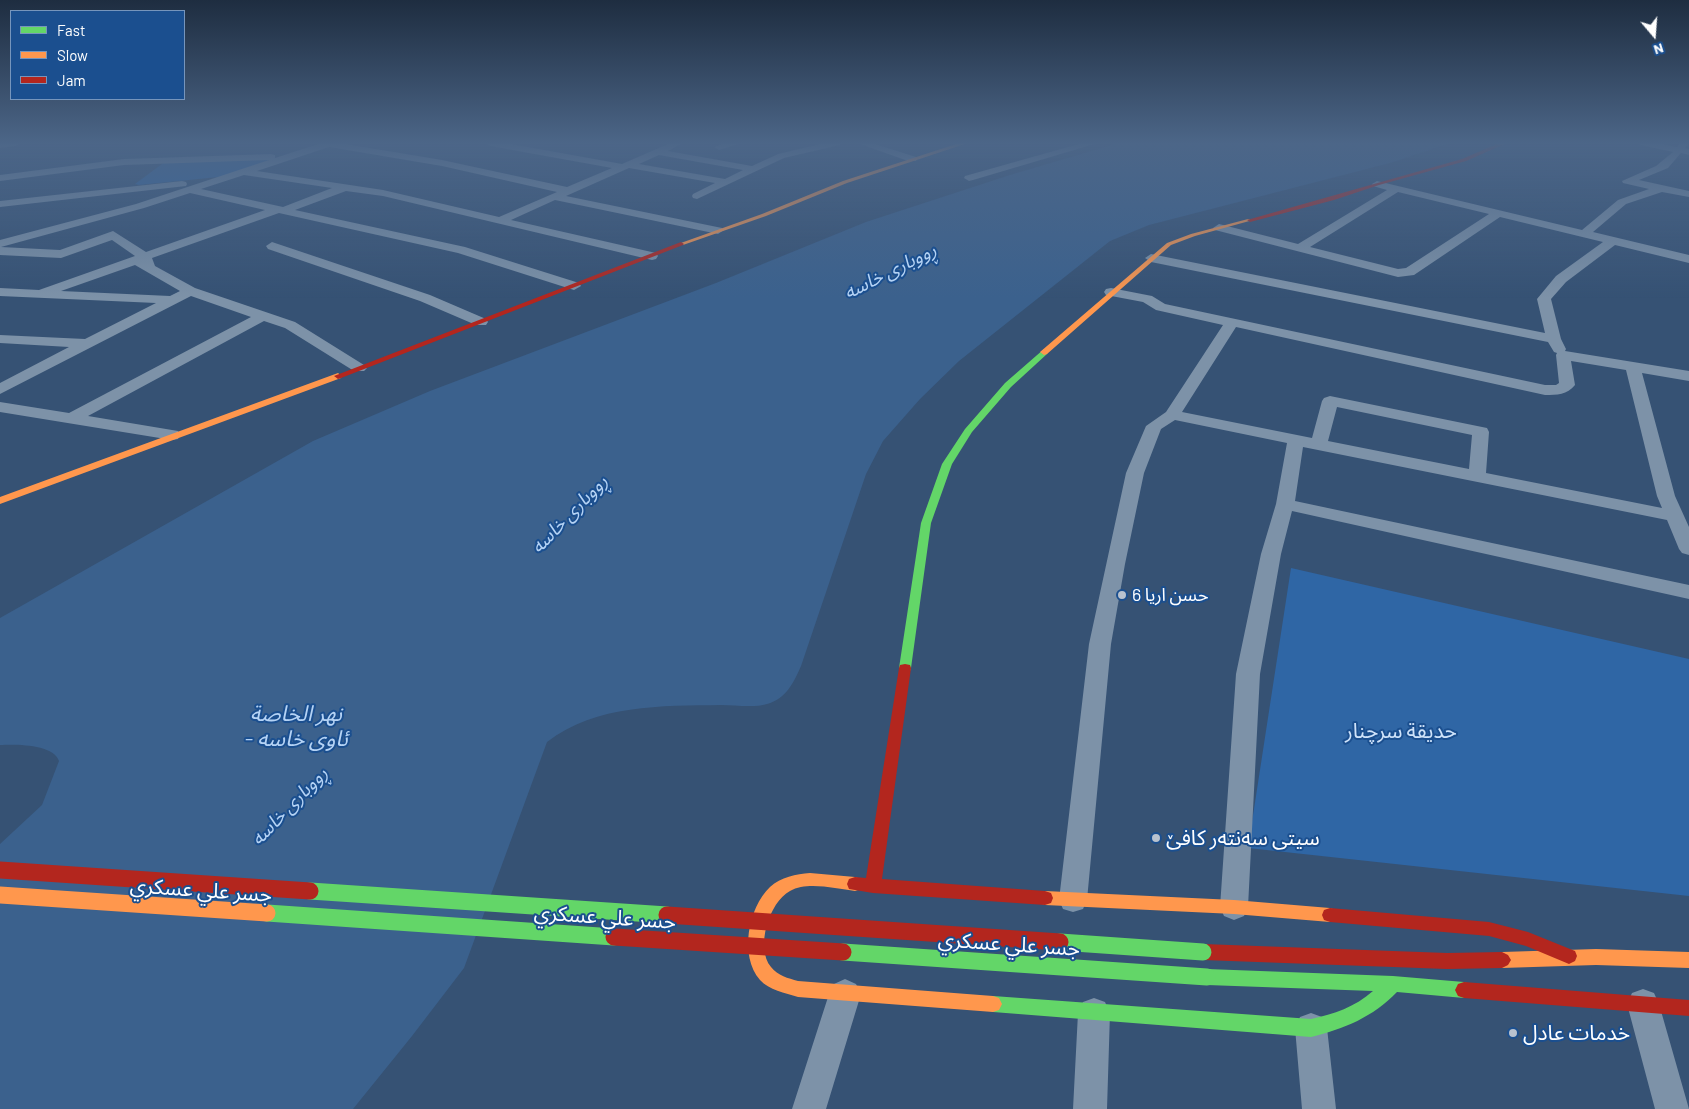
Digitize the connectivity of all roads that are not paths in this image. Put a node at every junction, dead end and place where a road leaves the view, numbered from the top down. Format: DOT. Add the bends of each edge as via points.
graph roads {
  1 [pos="86,195"];
  2 [pos="174,195"];
  3 [pos="213,195"];
  4 [pos="322,195"];
  5 [pos="387,195"];
  6 [pos="561,195"];
  7 [pos="813,195"];
  8 [pos="1345,195"];
  9 [pos="1387,195"];
  10 [pos="1420,195"];
  11 [pos="1642,195"];
  12 [pos="555,197"];
  13 [pos="0,204"];
  14 [pos="282,209"];
  15 [pos="1498,213"];
  16 [pos="501,220"];
  17 [pos="1219,228"];
  18 [pos="718,230"];
  19 [pos="1584,234"];
  20 [pos="1612,241"];
  21 [pos="0,244"];
  22 [pos="272,246"];
  23 [pos="1299,249"];
  24 [pos="0,251"];
  25 [pos="652,256"];
  26 [pos="1151,258"];
  27 [pos="1689,260"];
  28 [pos="144,261"];
  29 [pos="574,286"];
  30 [pos="190,291"];
  31 [pos="0,292"];
  32 [pos="1111,292"];
  33 [pos="40,294"];
  34 [pos="172,300"];
  35 [pos="263,316"];
  36 [pos="481,322"];
  37 [pos="1232,322"];
  38 [pos="0,339"];
  39 [pos="1554,340"];
  40 [pos="88,344"];
  41 [pos="1562,355"];
  42 [pos="1633,367"];
  43 [pos="359,368"];
  44 [pos="1689,376"];
  45 [pos="0,389"];
  46 [pos="0,407"];
  47 [pos="1172,415"];
  48 [pos="72,418"];
  49 [pos="172,435"];
  50 [pos="1296,439"];
  51 [pos="1319,444"];
  52 [pos="1477,475"];
  53 [pos="0,501"];
  54 [pos="1285,504"];
  55 [pos="1675,516"];
  56 [pos="1689,549"];
  57 [pos="1689,592"];
  58 [pos="0,870"];
  59 [pos="873,886"];
  60 [pos="0,895"];
  61 [pos="1073,900"];
  62 [pos="1234,907"];
  63 [pos="1569,956"];
  64 [pos="1689,960"];
  65 [pos="1393,984"];
  66 [pos="845,994"];
  67 [pos="1643,1004"];
  68 [pos="1689,1008"];
  69 [pos="1094,1013"];
  70 [pos="1310,1028"];
  71 [pos="809,1109"];
  72 [pos="1090,1109"];
  73 [pos="1319,1109"];
  74 [pos="1672,1109"];
  1 -- 13 [label="street"];
  2 -- 21 [label="street"];
  3 -- 14 [label="street"];
  4 -- 14 [label="street"];
  5 -- 16 [label="street"];
  6 -- 12 [label="street"];
  7 -- 18 [label="street"];
  8 -- 17 [label="street"];
  9 -- 23 [label="street"];
  10 -- 15 [label="street"];
  11 -- 19 [label="street" via="1622,202"];
  12 -- 16 [label="street"];
  12 -- 18 [label="street"];
  14 -- 28 [label="street"];
  14 -- 29 [label="street" via="460,250"];
  15 -- 19 [label="street"];
  15 -- 23 [label="street" via="1409,272 1385,270"];
  16 -- 25 [label="street"];
  17 -- 23 [label="street"];
  17 -- 26 [label="street" via="1169,244"];
  18 -- 25 [label="street"];
  19 -- 20 [label="street"];
  20 -- 27 [label="street"];
  20 -- 39 [label="street" via="1561,279 1544,299"];
  22 -- 36 [label="street" via="425,298"];
  24 -- 28 [label="street" via="61,254 113,235"];
  25 -- 29 [label="street"];
  26 -- 32 [label="street"];
  26 -- 39 [label="street"];
  28 -- 30 [label="street"];
  28 -- 33 [label="street"];
  29 -- 36 [label="street"];
  30 -- 34 [label="street"];
  30 -- 35 [label="street"];
  31 -- 33 [label="street"];
  32 -- 37 [label="street"];
  32 -- 59 [label="street" via="1002,391 956,447 942,478 926,523"];
  33 -- 34 [label="street"];
  34 -- 40 [label="street"];
  35 -- 43 [label="street" via="290,325"];
  35 -- 48 [label="street"];
  36 -- 43 [label="street"];
  37 -- 41 [label="street" via="1546,390 1559,390 1567,385"];
  37 -- 47 [label="street"];
  38 -- 40 [label="street"];
  39 -- 41 [label="street"];
  40 -- 45 [label="street"];
  41 -- 42 [label="street"];
  42 -- 44 [label="street"];
  42 -- 55 [label="street" via="1666,496"];
  43 -- 49 [label="street"];
  46 -- 48 [label="street"];
  47 -- 50 [label="street"];
  47 -- 61 [label="street" via="1154,426 1135,473 1115,564 1100,644"];
  48 -- 49 [label="street"];
  49 -- 53 [label="street"];
  50 -- 51 [label="street"];
  50 -- 54 [label="street"];
  51 -- 52 [label="street"];
  51 -- 52 [label="street" via="1330,401 1481,432"];
  52 -- 55 [label="street"];
  54 -- 57 [label="street"];
  54 -- 62 [label="street" via="1271,554 1248,674"];
  55 -- 56 [label="street"];
  58 -- 63 [label="street, جسر علي عسكري, bridge" via="1203,952 1447,961"];
  59 -- 61 [label="street"];
  59 -- 66 [label="street" via="810,880 787,884 774,892 761,917 756,954 760,967 769,978 782,986"];
  60 -- 65 [label="street, جسر علي عسكري, bridge" via="1207,976"];
  61 -- 62 [label="street"];
  62 -- 63 [label="street" via="1489,929 1528,939"];
  63 -- 64 [label="street, جسر علي عسكري"];
  65 -- 67 [label="street, جسر علي عسكري"];
  65 -- 70 [label="street" via="1379,1001 1360,1014"];
  66 -- 69 [label="street"];
  66 -- 71 [label="street"];
  67 -- 68 [label="street, جسر علي عسكري"];
  67 -- 74 [label="street"];
  69 -- 70 [label="street"];
  69 -- 72 [label="street"];
  70 -- 73 [label="street"];
}
